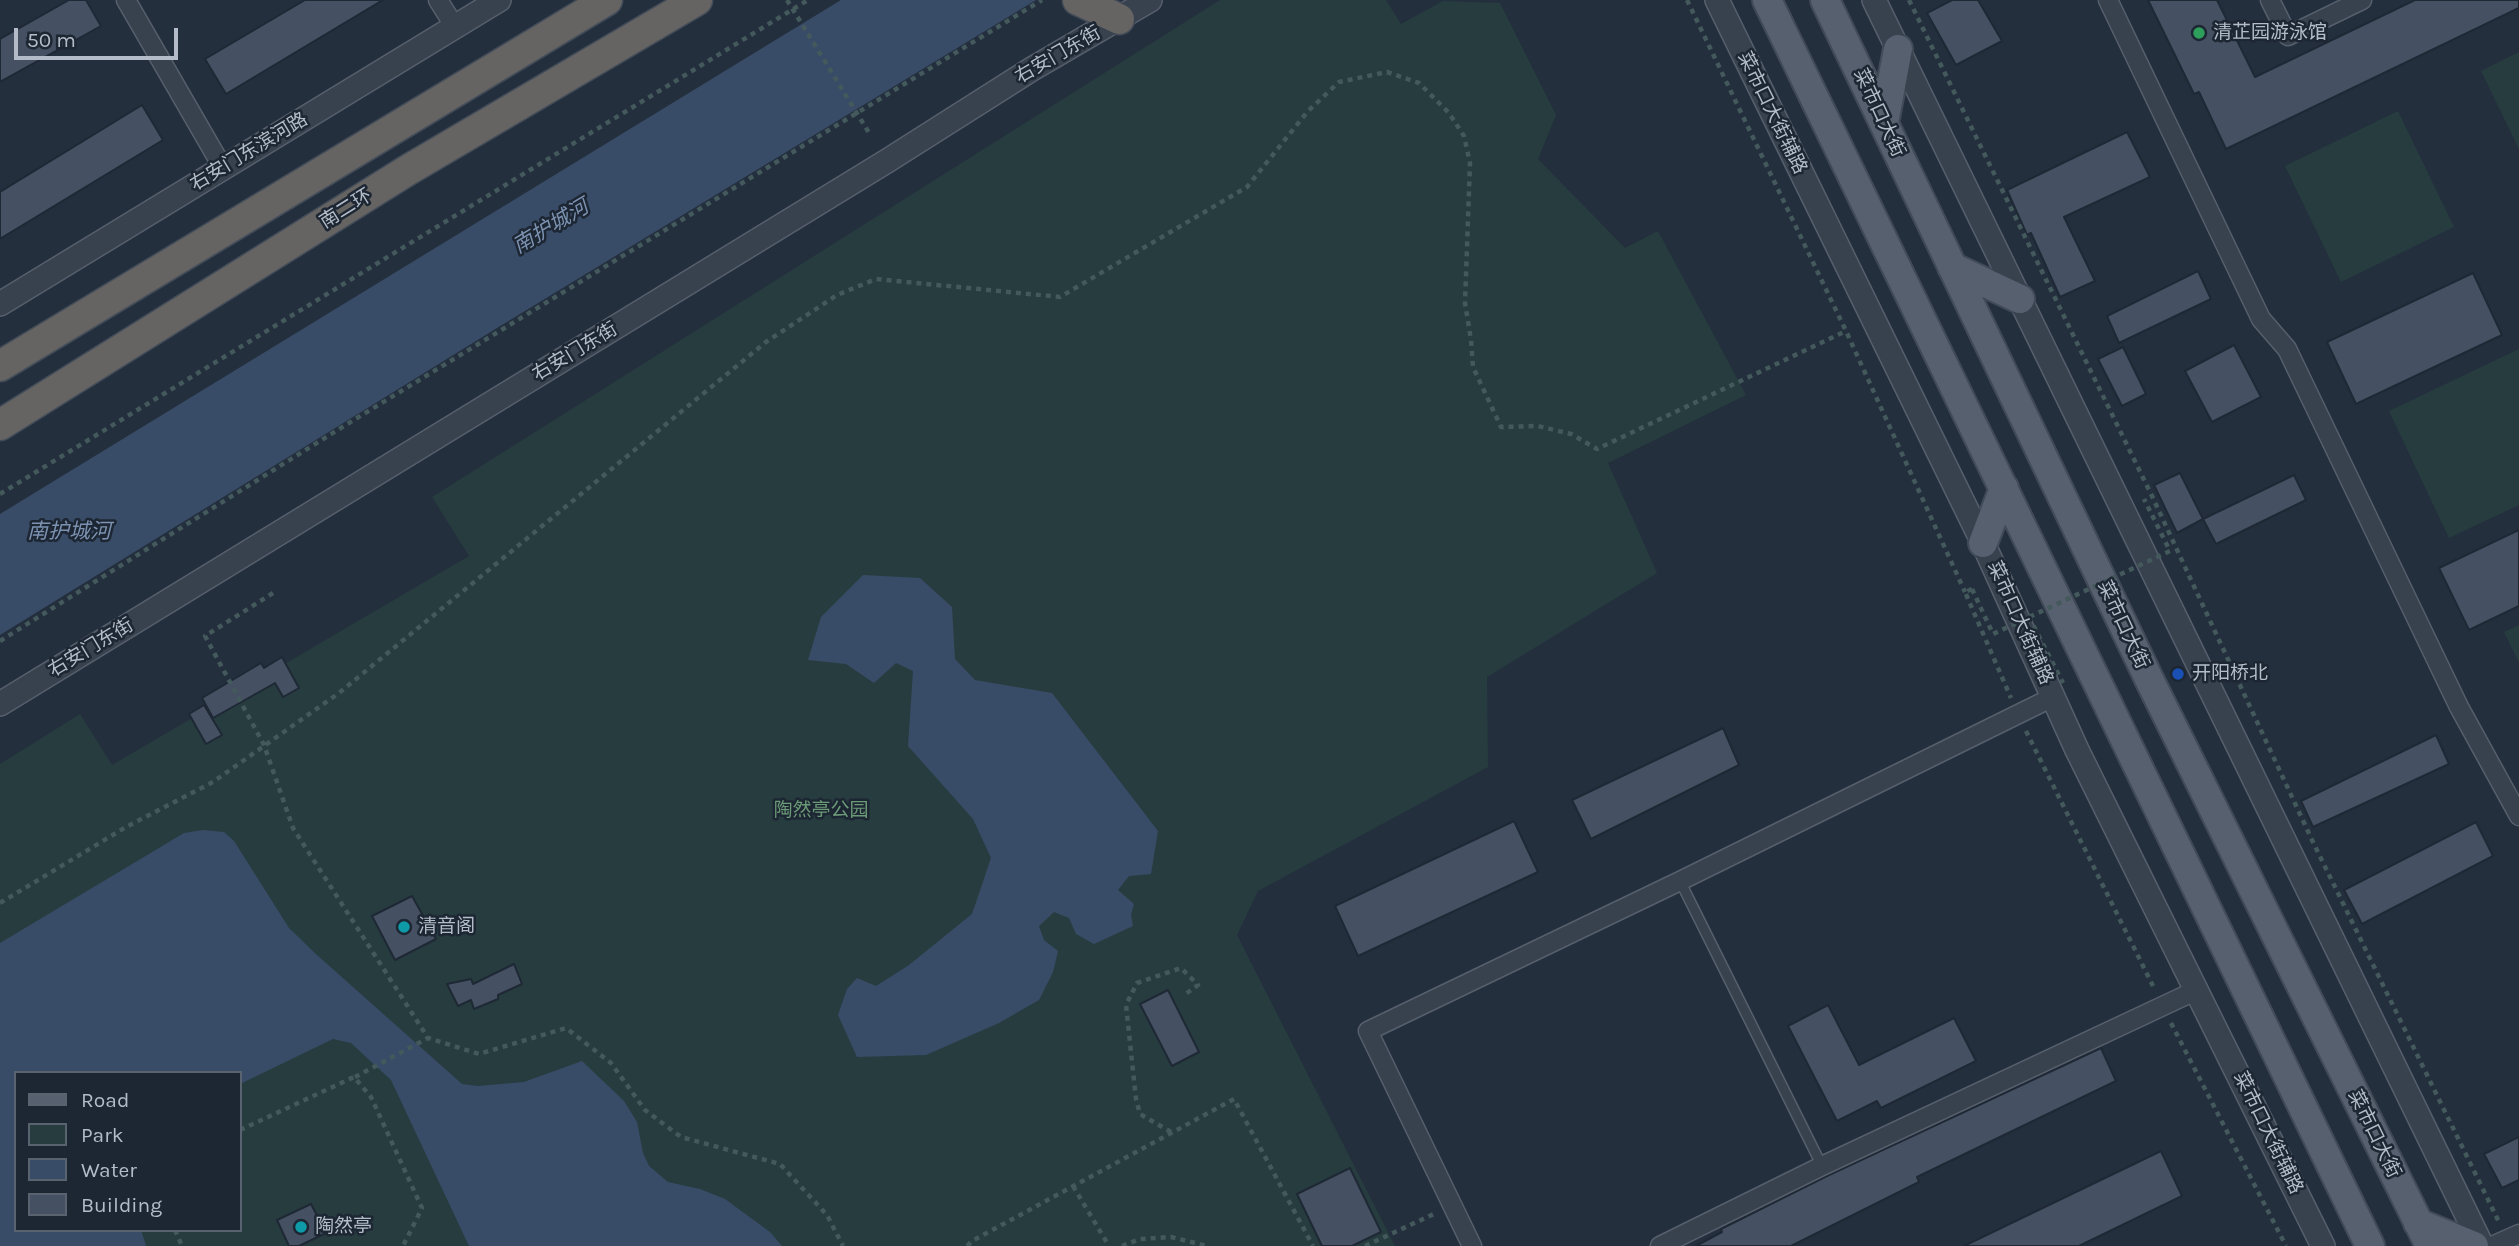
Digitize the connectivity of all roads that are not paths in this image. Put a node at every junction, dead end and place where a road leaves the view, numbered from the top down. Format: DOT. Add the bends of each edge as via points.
graph roads {
  1 [pos="126,0"];
  2 [pos="438,0"];
  3 [pos="499,0"];
  4 [pos="607,0"];
  5 [pos="697,0"];
  6 [pos="1078,0"];
  7 [pos="1150,0"];
  8 [pos="1717,0"];
  9 [pos="1767,0"];
  10 [pos="1825,0"];
  11 [pos="1874,0"];
  12 [pos="2108,0"];
  13 [pos="2270,0"];
  14 [pos="2362,0"];
  15 [pos="1119,19"];
  16 [pos="455,27"];
  17 [pos="1898,49"];
  18 [pos="1884,123"];
  19 [pos="223,168"];
  20 [pos="1952,267"];
  21 [pos="2020,299"];
  22 [pos="0,304"];
  23 [pos="0,366"];
  24 [pos="0,425"];
  25 [pos="2004,488"];
  26 [pos="1983,543"];
  27 [pos="2058,690"];
  28 [pos="0,704"];
  29 [pos="2519,816"];
  30 [pos="1680,881"];
  31 [pos="2197,990"];
  32 [pos="1822,1166"];
  33 [pos="2424,1234"];
  34 [pos="1472,1246"];
  35 [pos="1660,1246"];
  36 [pos="2323,1246"];
  37 [pos="2370,1246"];
  38 [pos="2474,1246"];
  39 [pos="2482,1246"];
  1 -- 19 [label="street"];
  2 -- 16 [label="street"];
  3 -- 16 [label="street, 右安门东滨河路"];
  4 -- 23 [label="highway"];
  5 -- 24 [label="highway, 南二环" via="408,170"];
  6 -- 15 [label="highway"];
  7 -- 15 [label="street, 右安门东街"];
  8 -- 26 [label="street, 菜市口大街辅路"];
  9 -- 25 [label="main road"];
  10 -- 18 [label="main road, 菜市口大街"];
  11 -- 17 [label="street"];
  12 -- 29 [label="street" via="2260,319 2287,349 2459,707"];
  13 -- 14 [label="street" via="2288,36"];
  15 -- 28 [label="street, 右安门东街"];
  16 -- 19 [label="street, 右安门东滨河路"];
  17 -- 18 [label="main road"];
  17 -- 21 [label="street"];
  18 -- 20 [label="main road, 菜市口大街"];
  19 -- 22 [label="street, 右安门东滨河路"];
  20 -- 21 [label="main road"];
  20 -- 33 [label="main road, 菜市口大街" via="2149,679"];
  21 -- 39 [label="street"];
  25 -- 26 [label="main road"];
  25 -- 37 [label="main road"];
  26 -- 27 [label="street, 菜市口大街辅路"];
  27 -- 30 [label="street"];
  27 -- 31 [label="street, 菜市口大街辅路" via="2077,750"];
  30 -- 32 [label="lane"];
  30 -- 34 [label="street" via="1368,1031"];
  31 -- 32 [label="street"];
  31 -- 36 [label="street, 菜市口大街辅路"];
  32 -- 35 [label="street"];
  33 -- 38 [label="main road"];
}
